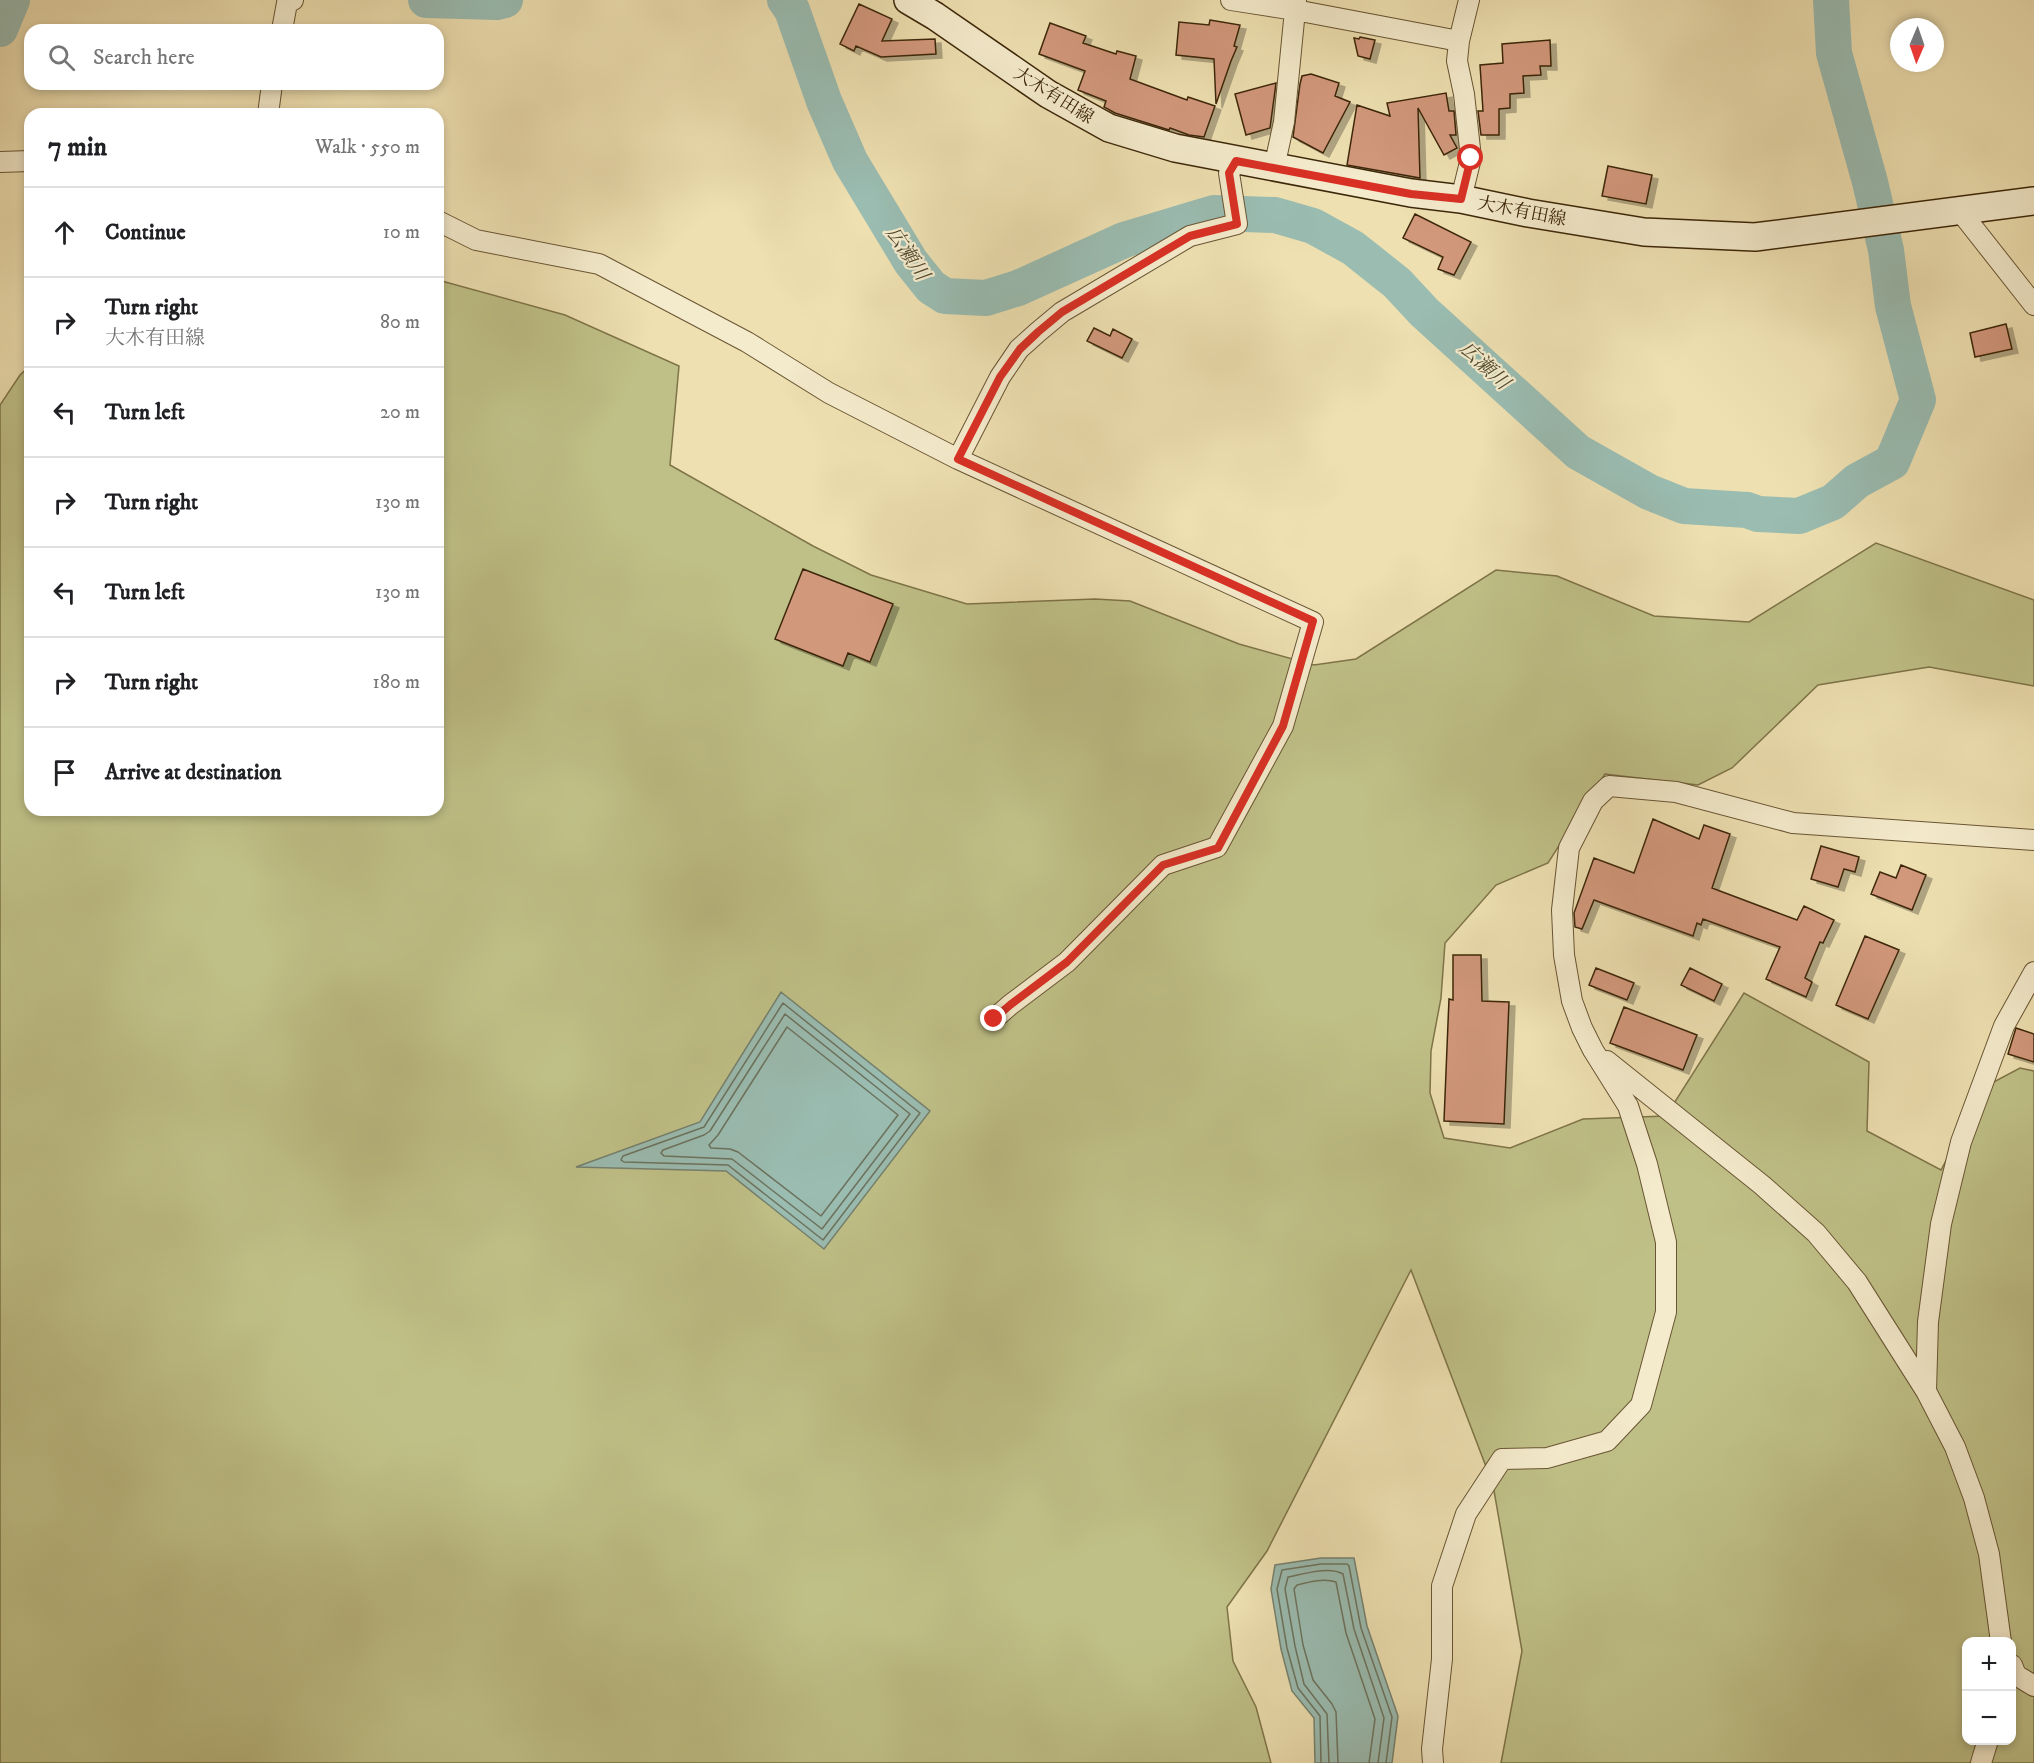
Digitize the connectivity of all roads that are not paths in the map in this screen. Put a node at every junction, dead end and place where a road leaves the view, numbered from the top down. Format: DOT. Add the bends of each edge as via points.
graph roads {
  1 [pos="908,0"];
  2 [pos="1231,0"];
  3 [pos="1468,0"];
  4 [pos="290,2"];
  5 [pos="1296,5"];
  6 [pos="940,8"];
  7 [pos="284,24"];
  8 [pos="1459,41"];
  9 [pos="271,90"];
  10 [pos="269,108"];
  11 [pos="24,161"];
  12 [pos="0,162"];
  13 [pos="1233,167"];
  14 [pos="1274,168"];
  15 [pos="1461,199"];
  16 [pos="2034,201"];
  17 [pos="1960,211"];
  18 [pos="444,224"];
  19 [pos="2034,305"];
  20 [pos="958,459"];
  21 [pos="2034,840"];
  22 [pos="2034,972"];
  23 [pos="994,1019"];
  24 [pos="1593,1050"];
  25 [pos="1926,1391"];
  26 [pos="2000,1637"];
  27 [pos="2016,1675"];
  28 [pos="2034,1686"];
  29 [pos="1986,1745"];
  30 [pos="1433,1763"];
  31 [pos="1981,1763"];
  1 -- 6 [label="main road, 大木有田線"];
  2 -- 5 [label="street"];
  3 -- 8 [label="street"];
  4 -- 7 [label="street"];
  5 -- 8 [label="street"];
  5 -- 14 [label="street" via="1284,122"];
  6 -- 13 [label="main road, 大木有田線" via="1048,94 1109,128"];
  8 -- 15 [label="street" via="1457,61 1471,158"];
  9 -- 10 [label="street"];
  11 -- 12 [label="street"];
  13 -- 14 [label="main road, 大木有田線"];
  13 -- 20 [label="street" via="1237,224 1190,236 1062,312 1038,332 1000,377"];
  14 -- 15 [label="main road, 大木有田線" via="1411,194"];
  15 -- 17 [label="main road, 大木有田線" via="1644,232 1755,237"];
  16 -- 17 [label="main road, 大木有田線"];
  17 -- 19 [label="street"];
  18 -- 20 [label="street" via="476,240 599,264 747,342 829,393"];
  20 -- 23 [label="street" via="1313,621 1283,726 1218,848 1163,865 1067,962"];
  21 -- 24 [label="street" via="1792,823 1676,792 1610,786 1593,801 1569,848 1562,909 1568,981 1575,1010"];
  22 -- 25 [label="street" via="2004,1026 1960,1142 1941,1224 1928,1322"];
  24 -- 25 [label="street" via="1816,1233 1857,1282"];
  24 -- 30 [label="street" via="1628,1106 1647,1164 1666,1242 1666,1312 1641,1405 1607,1441 1547,1458 1502,1460 1466,1514 1442,1586 1442,1659"];
  25 -- 26 [label="street" via="1955,1447 1974,1498 1989,1554"];
  27 -- 28 [label="street"];
  29 -- 31 [label="street"];
}
